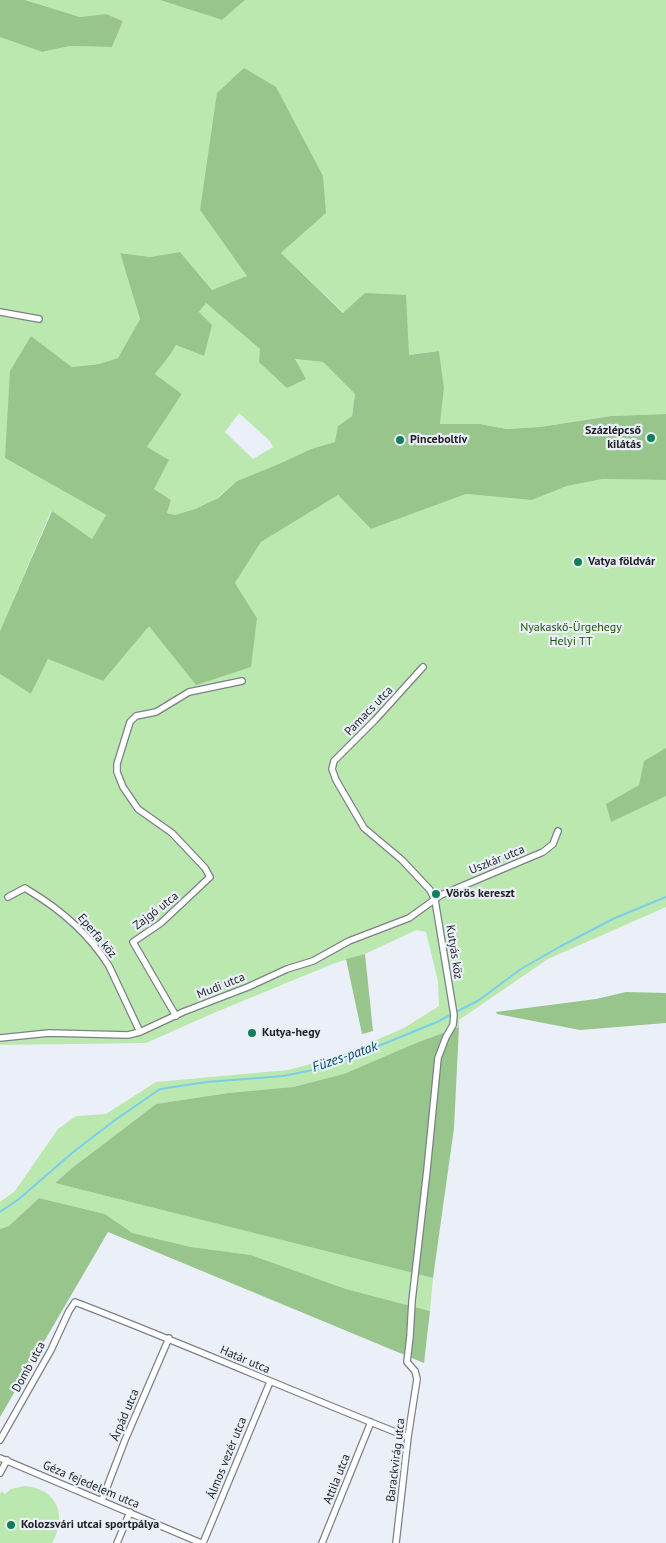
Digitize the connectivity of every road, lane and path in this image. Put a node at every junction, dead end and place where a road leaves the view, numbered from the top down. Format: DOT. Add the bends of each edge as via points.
graph roads {
  1 [pos="0,312"];
  2 [pos="39,319"];
  3 [pos="423,667"];
  4 [pos="242,680"];
  5 [pos="558,832"];
  6 [pos="8,897"];
  7 [pos="435,900"];
  8 [pos="176,1016"];
  9 [pos="140,1032"];
  10 [pos="1,1036"];
  11 [pos="75,1302"];
  12 [pos="168,1338"];
  13 [pos="417,1379"];
  14 [pos="270,1382"];
  15 [pos="370,1422"];
  16 [pos="408,1437"];
  17 [pos="0,1440"];
  18 [pos="0,1458"];
  19 [pos="7,1460"];
  20 [pos="0,1473"];
  21 [pos="102,1500"];
  22 [pos="130,1512"];
  23 [pos="117,1543"];
  24 [pos="202,1543"];
  25 [pos="322,1543"];
  26 [pos="396,1543"];
  1 -- 2 [label="street"];
  3 -- 7 [label="street, Pamacs utca" via="334,760 332,769 364,828 402,860 430,890"];
  4 -- 8 [label="street, Zajgó utca" via="189,692 156,712 136,716 130,722 117,764 122,787 138,809 172,833 205,868 210,878 161,923 133,942"];
  5 -- 7 [label="street, Uszkár utca" via="553,844 543,852"];
  6 -- 9 [label="street, Eperfa köz" via="25,888 70,920 109,966"];
  7 -- 8 [label="street, Mudi utca" via="409,918 349,942 313,961"];
  7 -- 13 [label="street, Kutyás köz" via="454,1015 453,1025 438,1058 412,1300 407,1362"];
  8 -- 9 [label="street, Mudi utca"];
  9 -- 10 [label="street, Mudi utca" via="128,1035 49,1033"];
  11 -- 12 [label="street, Határ utca"];
  11 -- 17 [label="street, Domb utca"];
  12 -- 14 [label="street, Határ utca"];
  12 -- 21 [label="street, Árpád utca"];
  13 -- 16 [label="street, Barackvirág utca"];
  14 -- 15 [label="street, Határ utca"];
  14 -- 24 [label="street, Álmos vezér utca"];
  15 -- 16 [label="street, Határ utca"];
  15 -- 25 [label="street, Attila utca"];
  16 -- 26 [label="street, Barackvirág utca"];
  18 -- 19 [label="street, Géza fejedelem utca"];
  19 -- 20 [label="street"];
  19 -- 21 [label="street, Géza fejedelem utca"];
  21 -- 22 [label="street, Géza fejedelem utca"];
  22 -- 23 [label="street"];
  22 -- 24 [label="street, Géza fejedelem utca"];
}
